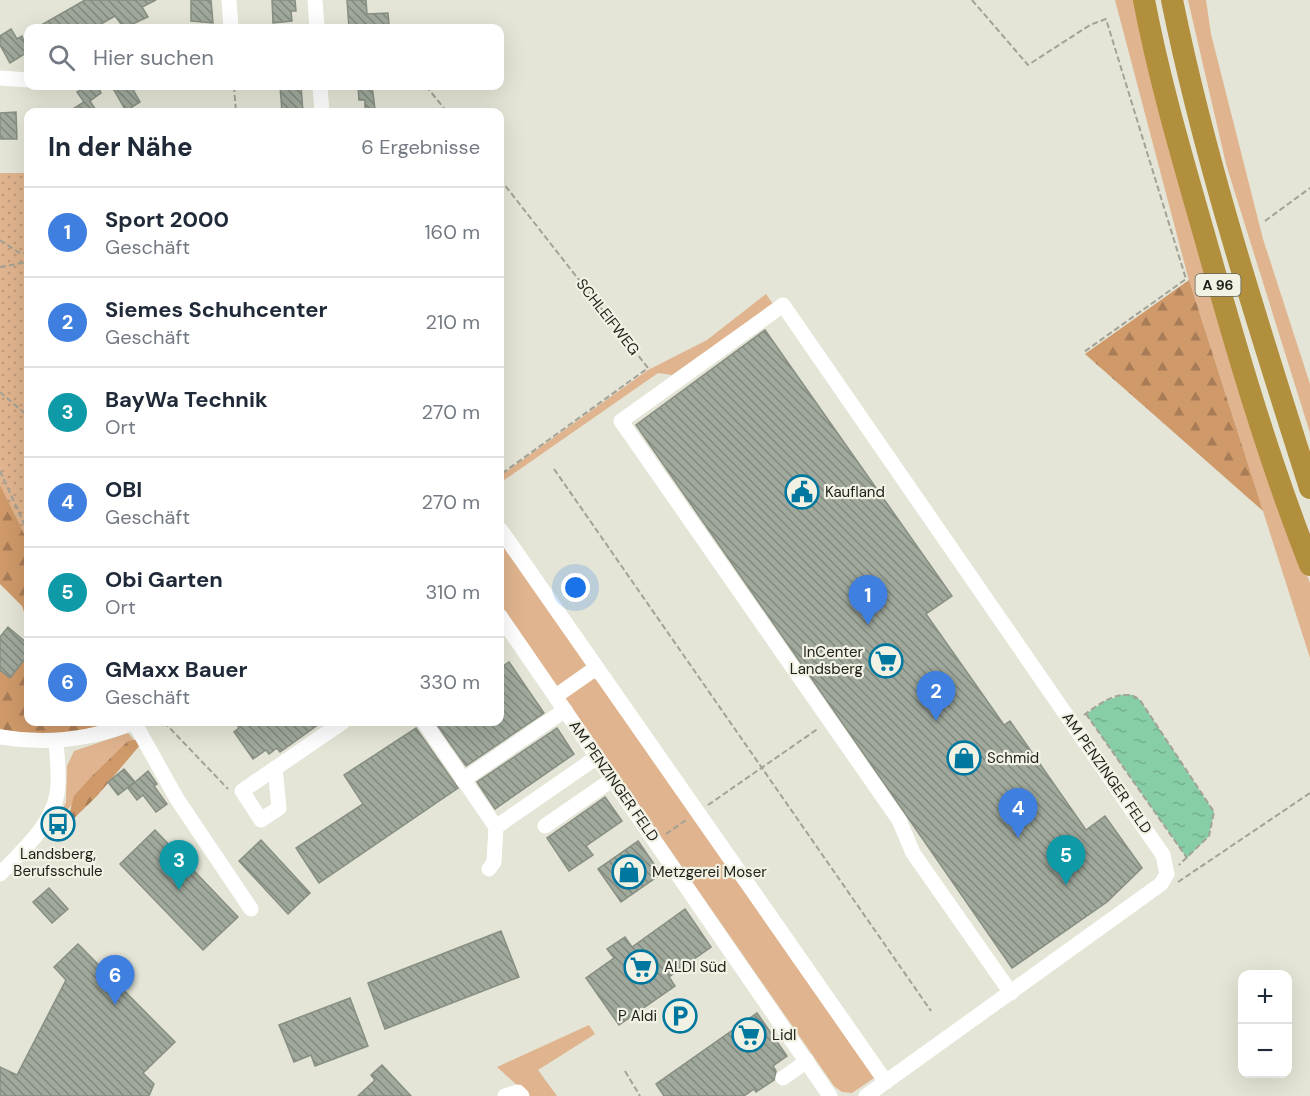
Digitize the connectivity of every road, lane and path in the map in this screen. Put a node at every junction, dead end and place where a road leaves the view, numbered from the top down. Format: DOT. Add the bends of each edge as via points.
graph roads {
  1 [pos="230,0"];
  2 [pos="315,0"];
  3 [pos="972,0"];
  4 [pos="1144,0"];
  5 [pos="1172,0"];
  6 [pos="231,24"];
  7 [pos="317,24"];
  8 [pos="0,78"];
  9 [pos="24,80"];
  10 [pos="234,90"];
  11 [pos="320,90"];
  12 [pos="429,90"];
  13 [pos="236,108"];
  14 [pos="322,108"];
  15 [pos="444,108"];
  16 [pos="504,184"];
  17 [pos="1310,188"];
  18 [pos="1265,221"];
  19 [pos="0,240"];
  20 [pos="24,253"];
  21 [pos="24,263"];
  22 [pos="0,267"];
  23 [pos="1084,352"];
  24 [pos="0,392"];
  25 [pos="24,413"];
  26 [pos="554,469"];
  27 [pos="0,471"];
  28 [pos="504,472"];
  29 [pos="1310,488"];
  30 [pos="24,522"];
  31 [pos="504,535"];
  32 [pos="1310,565"];
  33 [pos="504,622"];
  34 [pos="596,668"];
  35 [pos="556,696"];
  36 [pos="565,710"];
  37 [pos="1086,714"];
  38 [pos="829,720"];
  39 [pos="1072,724"];
  40 [pos="122,726"];
  41 [pos="136,726"];
  42 [pos="168,726"];
  43 [pos="337,726"];
  44 [pos="427,726"];
  45 [pos="0,737"];
  46 [pos="56,741"];
  47 [pos="597,757"];
  48 [pos="275,768"];
  49 [pos="761,768"];
  50 [pos="613,779"];
  51 [pos="463,780"];
  52 [pos="242,791"];
  53 [pos="1310,794"];
  54 [pos="698,812"];
  55 [pos="545,826"];
  56 [pos="496,827"];
  57 [pos="656,841"];
  58 [pos="1187,858"];
  59 [pos="489,869"];
  60 [pos="0,874"];
  61 [pos="1164,879"];
  62 [pos="251,909"];
  63 [pos="1011,993"];
  64 [pos="931,1011"];
  65 [pos="807,1061"];
  66 [pos="625,1071"];
  67 [pos="783,1078"];
  68 [pos="886,1082"];
  69 [pos="505,1096"];
  70 [pos="522,1096"];
  71 [pos="640,1096"];
  72 [pos="830,1096"];
  73 [pos="866,1096"];
  1 -- 6 [label="street"];
  2 -- 7 [label="street"];
  3 -- 23 [label="path" via="1028,65 1106,19 1186,279"];
  4 -- 32 [label="highway, A 96" via="1163,88 1224,305"];
  5 -- 29 [label="highway, A 96" via="1188,81"];
  8 -- 9 [label="street"];
  10 -- 13 [label="path"];
  11 -- 14 [label="street"];
  12 -- 15 [label="path"];
  16 -- 28 [label="path, SCHLEIFWEG" via="648,369"];
  17 -- 18 [label="path"];
  19 -- 20 [label="path"];
  21 -- 22 [label="path"];
  24 -- 25 [label="path"];
  26 -- 49 [label="path"];
  27 -- 30 [label="path"];
  31 -- 34 [label="street"];
  33 -- 35 [label="street, AM PENZINGER FELD"];
  34 -- 35 [label="street"];
  34 -- 54 [label="street"];
  35 -- 36 [label="street, AM PENZINGER FELD"];
  36 -- 47 [label="street, AM PENZINGER FELD"];
  36 -- 51 [label="street"];
  37 -- 39 [label="path"];
  37 -- 58 [label="path"];
  37 -- 58 [label="path" via="1125,694 1140,700 1214,812 1209,836"];
  38 -- 39 [label="street, AM PENZINGER FELD" via="621,422 783,305"];
  38 -- 49 [label="path"];
  38 -- 63 [label="street" via="899,820 913,853"];
  39 -- 61 [label="street, AM PENZINGER FELD" via="1163,855"];
  40 -- 46 [label="street"];
  41 -- 62 [label="street" via="177,799"];
  42 -- 52 [label="path" via="230,791"];
  43 -- 48 [label="street"];
  44 -- 51 [label="street"];
  45 -- 46 [label="street"];
  46 -- 60 [label="street" via="58,781 54,805 30,842"];
  47 -- 50 [label="street, AM PENZINGER FELD"];
  47 -- 56 [label="street"];
  48 -- 52 [label="street"];
  48 -- 52 [label="street" via="279,808 261,820"];
  49 -- 54 [label="path"];
  49 -- 64 [label="path"];
  50 -- 55 [label="street"];
  50 -- 57 [label="street, AM PENZINGER FELD"];
  51 -- 56 [label="street"];
  53 -- 61 [label="path" via="1180,882"];
  54 -- 57 [label="path"];
  54 -- 68 [label="street"];
  56 -- 59 [label="street" via="494,862"];
  57 -- 65 [label="street, AM PENZINGER FELD"];
  58 -- 61 [label="path"];
  61 -- 63 [label="street"];
  63 -- 68 [label="street"];
  65 -- 67 [label="street"];
  65 -- 72 [label="street, AM PENZINGER FELD"];
  66 -- 71 [label="path"];
  68 -- 73 [label="street"];
  69 -- 70 [label="street" via="518,1092"];
}
